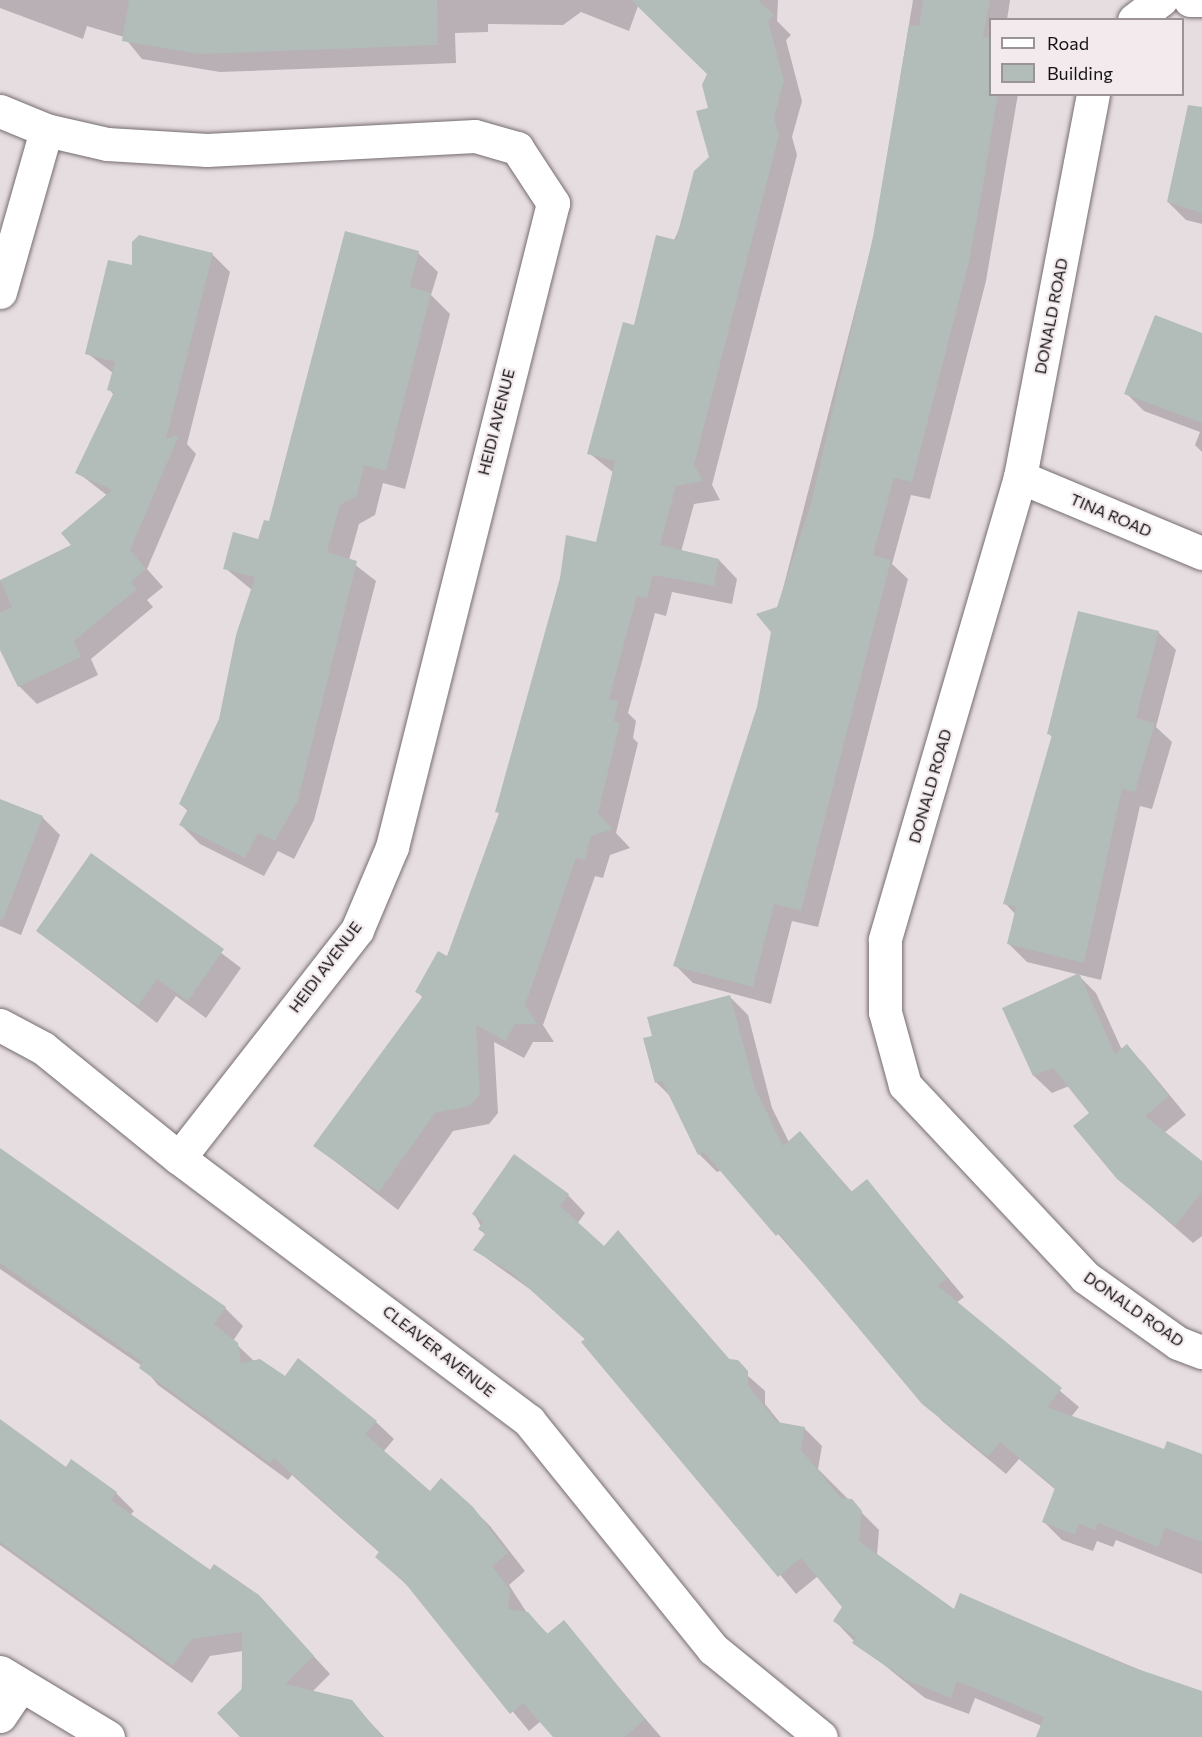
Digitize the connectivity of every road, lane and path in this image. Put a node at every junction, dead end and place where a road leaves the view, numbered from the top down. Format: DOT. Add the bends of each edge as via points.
graph roads {
  1 [pos="1161,0"];
  2 [pos="1190,0"];
  3 [pos="1202,0"];
  4 [pos="1137,18"];
  5 [pos="1093,96"];
  6 [pos="0,111"];
  7 [pos="46,130"];
  8 [pos="0,292"];
  9 [pos="1020,477"];
  10 [pos="1202,553"];
  11 [pos="0,1025"];
  12 [pos="179,1158"];
  13 [pos="1202,1352"];
  14 [pos="10,1680"];
  15 [pos="0,1716"];
  16 [pos="108,1737"];
  17 [pos="821,1737"];
  1 -- 4 [label="street"];
  2 -- 3 [label="street"];
  5 -- 9 [label="street, DONALD ROAD"];
  6 -- 7 [label="street, HEIDI AVENUE"];
  7 -- 8 [label="street"];
  7 -- 12 [label="street, HEIDI AVENUE" via="107,144 207,150 475,136 517,148 553,203 392,847 357,930"];
  9 -- 10 [label="street, TINA ROAD"];
  9 -- 13 [label="street, DONALD ROAD" via="885,940 885,1012 905,1085 1084,1277 1178,1343"];
  11 -- 12 [label="street, CLEAVER AVENUE" via="43,1048"];
  12 -- 17 [label="street, CLEAVER AVENUE" via="529,1421 713,1649"];
  14 -- 15 [label="street"];
  14 -- 16 [label="street"];
}
